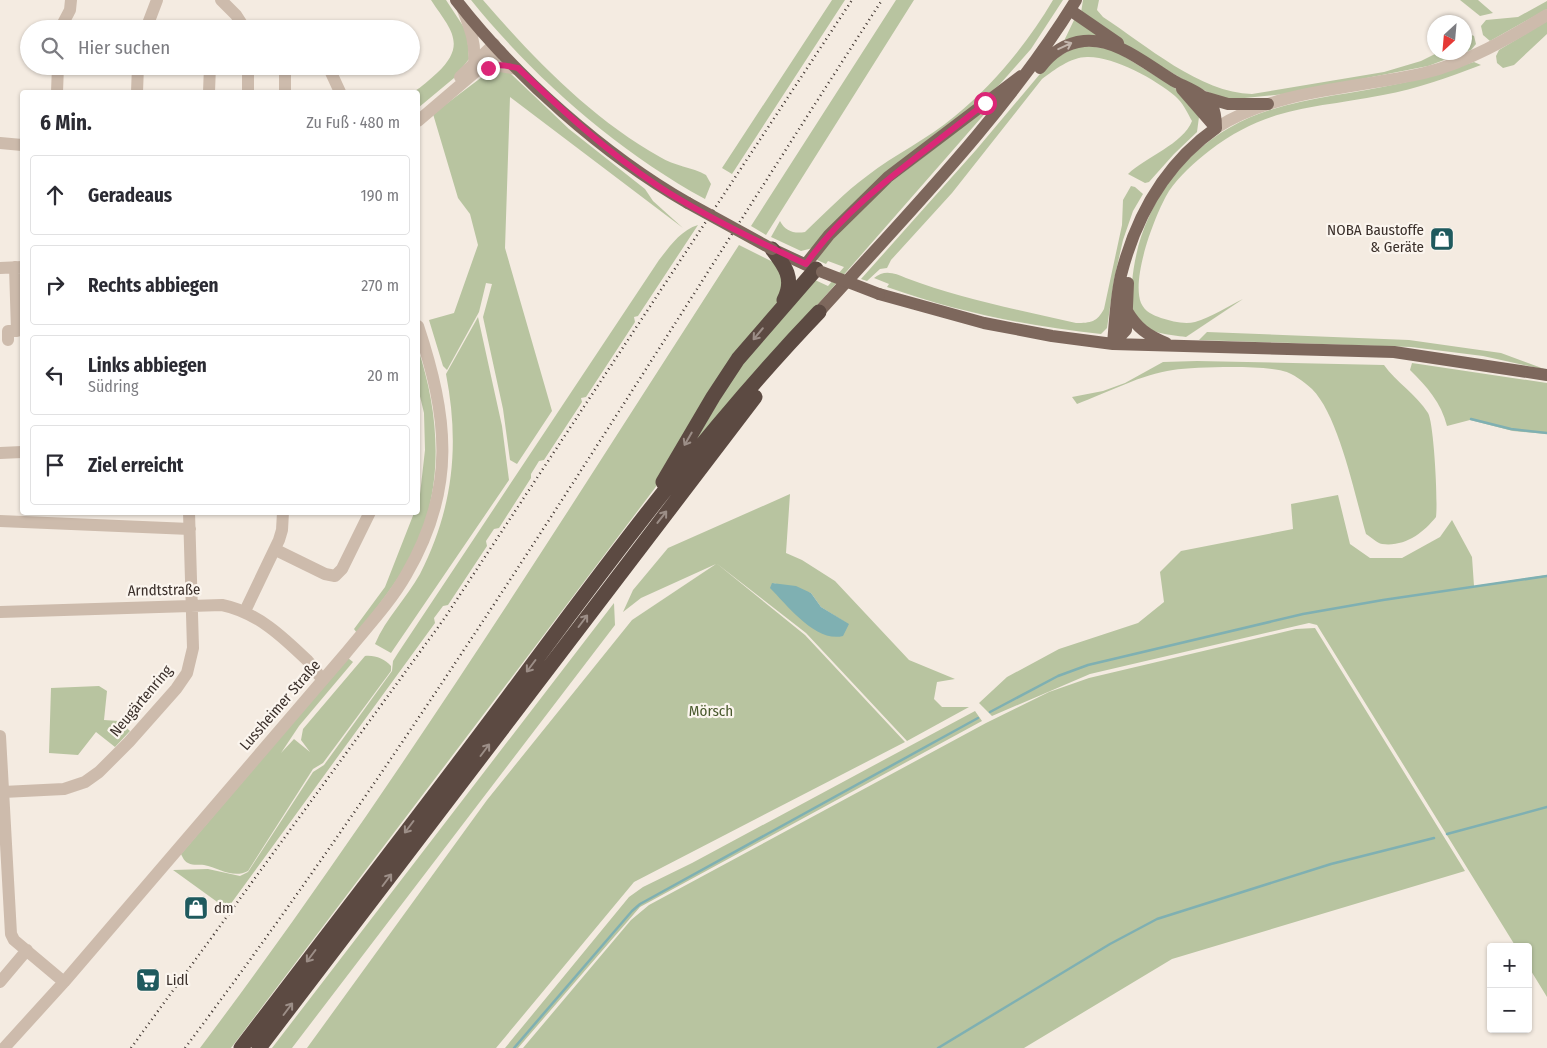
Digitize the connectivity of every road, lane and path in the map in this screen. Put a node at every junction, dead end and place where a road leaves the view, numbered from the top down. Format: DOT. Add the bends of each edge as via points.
graph roads {
  1 [pos="71,0"];
  2 [pos="157,0"];
  3 [pos="222,0"];
  4 [pos="458,3"];
  5 [pos="1073,5"];
  6 [pos="1547,15"];
  7 [pos="65,20"];
  8 [pos="149,20"];
  9 [pos="239,20"];
  10 [pos="497,48"];
  11 [pos="1128,52"];
  12 [pos="477,66"];
  13 [pos="518,68"];
  14 [pos="1028,72"];
  15 [pos="58,75"];
  16 [pos="138,75"];
  17 [pos="210,75"];
  18 [pos="248,75"];
  19 [pos="285,75"];
  20 [pos="332,75"];
  21 [pos="1176,82"];
  22 [pos="1015,89"];
  23 [pos="57,90"];
  24 [pos="137,90"];
  25 [pos="209,90"];
  26 [pos="248,90"];
  27 [pos="285,90"];
  28 [pos="339,90"];
  29 [pos="1204,97"];
  30 [pos="1268,104"];
  31 [pos="420,110"];
  32 [pos="420,118"];
  33 [pos="1216,128"];
  34 [pos="0,144"];
  35 [pos="20,145"];
  36 [pos="772,249"];
  37 [pos="1127,260"];
  38 [pos="19,267"];
  39 [pos="0,268"];
  40 [pos="815,268"];
  41 [pos="778,310"];
  42 [pos="1127,311"];
  43 [pos="819,312"];
  44 [pos="420,332"];
  45 [pos="8,340"];
  46 [pos="1113,344"];
  47 [pos="1172,346"];
  48 [pos="1547,375"];
  49 [pos="20,452"];
  50 [pos="0,453"];
  51 [pos="189,515"];
  52 [pos="283,515"];
  53 [pos="369,515"];
  54 [pos="0,521"];
  55 [pos="190,529"];
  56 [pos="624,543"];
  57 [pos="276,550"];
  58 [pos="191,606"];
  59 [pos="245,611"];
  60 [pos="0,612"];
  61 [pos="326,675"];
  62 [pos="0,736"];
  63 [pos="1,771"];
  64 [pos="3,792"];
  65 [pos="27,950"];
  66 [pos="0,982"];
  67 [pos="64,982"];
  68 [pos="4,1048"];
  69 [pos="241,1048"];
  70 [pos="259,1048"];
  1 -- 7 [label="street"];
  2 -- 8 [label="street"];
  3 -- 9 [label="street"];
  4 -- 10 [label="main road"];
  4 -- 12 [label="street" via="472,33"];
  5 -- 11 [label="main road"];
  5 -- 14 [label="main road"];
  6 -- 30 [label="street" via="1485,49 1426,72"];
  10 -- 12 [label="street"];
  10 -- 13 [label="main road"];
  11 -- 21 [label="main road"];
  22 -- 11 [label="main road, one-way" via="1055,51 1074,42 1098,41"];
  12 -- 13 [label="street"];
  12 -- 31 [label="street"];
  12 -- 32 [label="street"];
  13 -- 36 [label="main road, bridge" via="608,149 659,187"];
  14 -- 22 [label="main road"];
  14 -- 40 [label="main road" via="888,177 840,223"];
  15 -- 23 [label="street"];
  16 -- 24 [label="street"];
  17 -- 25 [label="street"];
  18 -- 26 [label="street"];
  19 -- 27 [label="street"];
  20 -- 28 [label="street"];
  21 -- 29 [label="main road"];
  21 -- 33 [label="main road"];
  22 -- 43 [label="main road"];
  29 -- 30 [label="main road" via="1228,104"];
  29 -- 33 [label="main road" via="1214,111"];
  30 -- 33 [label="street"];
  33 -- 37 [label="main road" via="1186,152 1159,185 1138,224"];
  34 -- 35 [label="street"];
  36 -- 40 [label="main road"];
  36 -- 41 [label="highway" via="789,273 790,284"];
  37 -- 42 [label="main road"];
  37 -- 46 [label="main road" via="1121,276"];
  38 -- 39 [label="street"];
  38 -- 45 [label="street" via="17,331 8,331"];
  40 -- 41 [label="highway"];
  40 -- 46 [label="main road, bridge" via="879,294 984,323"];
  41 -- 56 [label="highway, one-way" via="726,376"];
  42 -- 46 [label="main road" via="1126,330"];
  42 -- 47 [label="main road" via="1136,326 1148,336"];
  43 -- 56 [label="highway" via="775,357"];
  70 -- 43 [label="highway, one-way"];
  44 -- 61 [label="street, Lussheimer Straße" via="441,413 442,472 437,498 426,534 406,575"];
  46 -- 47 [label="main road"];
  47 -- 48 [label="main road" via="1394,352"];
  49 -- 50 [label="street"];
  51 -- 55 [label="street, Neugärtenring"];
  52 -- 57 [label="street"];
  53 -- 57 [label="street" via="342,569 335,576"];
  54 -- 55 [label="street"];
  55 -- 58 [label="street, Neugärtenring"];
  56 -- 69 [label="highway, one-way"];
  57 -- 59 [label="street"];
  58 -- 59 [label="street, Arndtstraße" via="222,605"];
  58 -- 60 [label="street, Arndtstraße"];
  58 -- 64 [label="street, Neugärtenring" via="193,648 187,673 99,772 85,782 64,789"];
  59 -- 61 [label="street, Arndtstraße" via="258,618 310,663 324,666"];
  61 -- 67 [label="street, Lussheimer Straße"];
  62 -- 63 [label="street"];
  63 -- 64 [label="street"];
  64 -- 65 [label="street" via="11,934"];
  65 -- 66 [label="street"];
  65 -- 67 [label="street"];
  67 -- 68 [label="street, Lussheimer Straße"];
}
